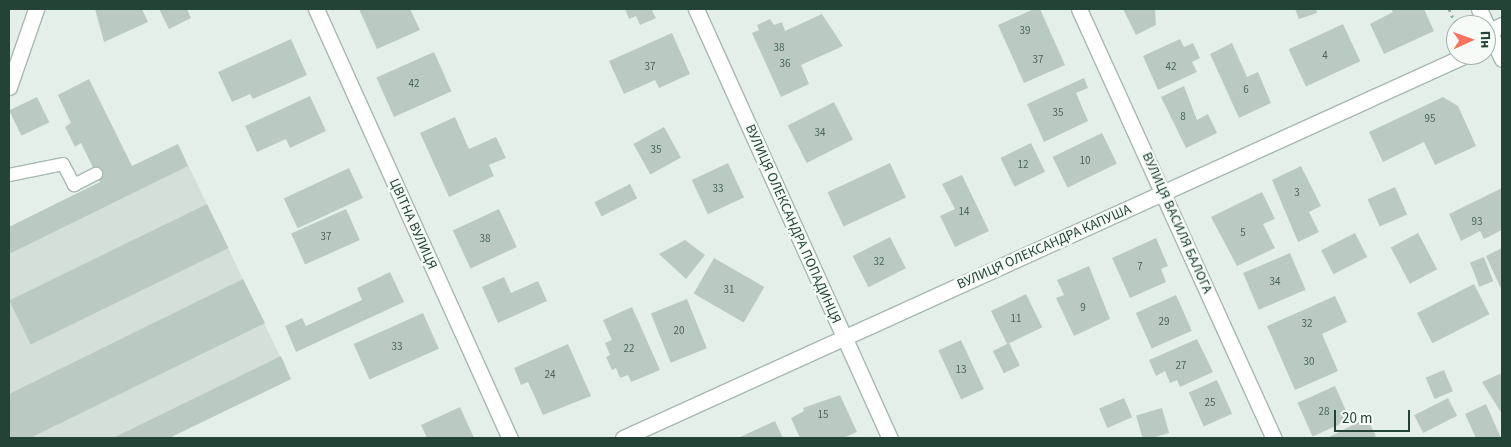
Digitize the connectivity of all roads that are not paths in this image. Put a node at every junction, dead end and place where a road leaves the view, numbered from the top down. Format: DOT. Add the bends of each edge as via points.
graph roads {
  1 [pos="36,9"];
  2 [pos="316,9"];
  3 [pos="696,9"];
  4 [pos="1079,9"];
  5 [pos="1496,44"];
  6 [pos="1502,59"];
  7 [pos="1446,64"];
  8 [pos="9,87"];
  9 [pos="96,174"];
  10 [pos="9,175"];
  11 [pos="1163,193"];
  12 [pos="845,337"];
  13 [pos="510,438"];
  14 [pos="623,438"];
  15 [pos="890,438"];
  16 [pos="1274,438"];
  1 -- 8 [label="street"];
  2 -- 13 [label="street, ЦВІТНА ВУЛИЦЯ"];
  3 -- 12 [label="street, ВУЛИЦЯ ОЛЕКСАНДРА ПОПАДИНЦЯ"];
  4 -- 11 [label="street, ВУЛИЦЯ ВАСИЛЯ БАЛОГА"];
  5 -- 6 [label="street"];
  7 -- 11 [label="street, ВУЛИЦЯ ОЛЕКСАНДРА КАПУША"];
  9 -- 10 [label="lane" via="74,186 63,164"];
  11 -- 12 [label="street, ВУЛИЦЯ ОЛЕКСАНДРА КАПУША"];
  11 -- 16 [label="street, ВУЛИЦЯ ВАСИЛЯ БАЛОГА"];
  12 -- 14 [label="street, ВУЛИЦЯ ОЛЕКСАНДРА КАПУША"];
  12 -- 15 [label="street, ВУЛИЦЯ ОЛЕКСАНДРА ПОПАДИНЦЯ"];
}
